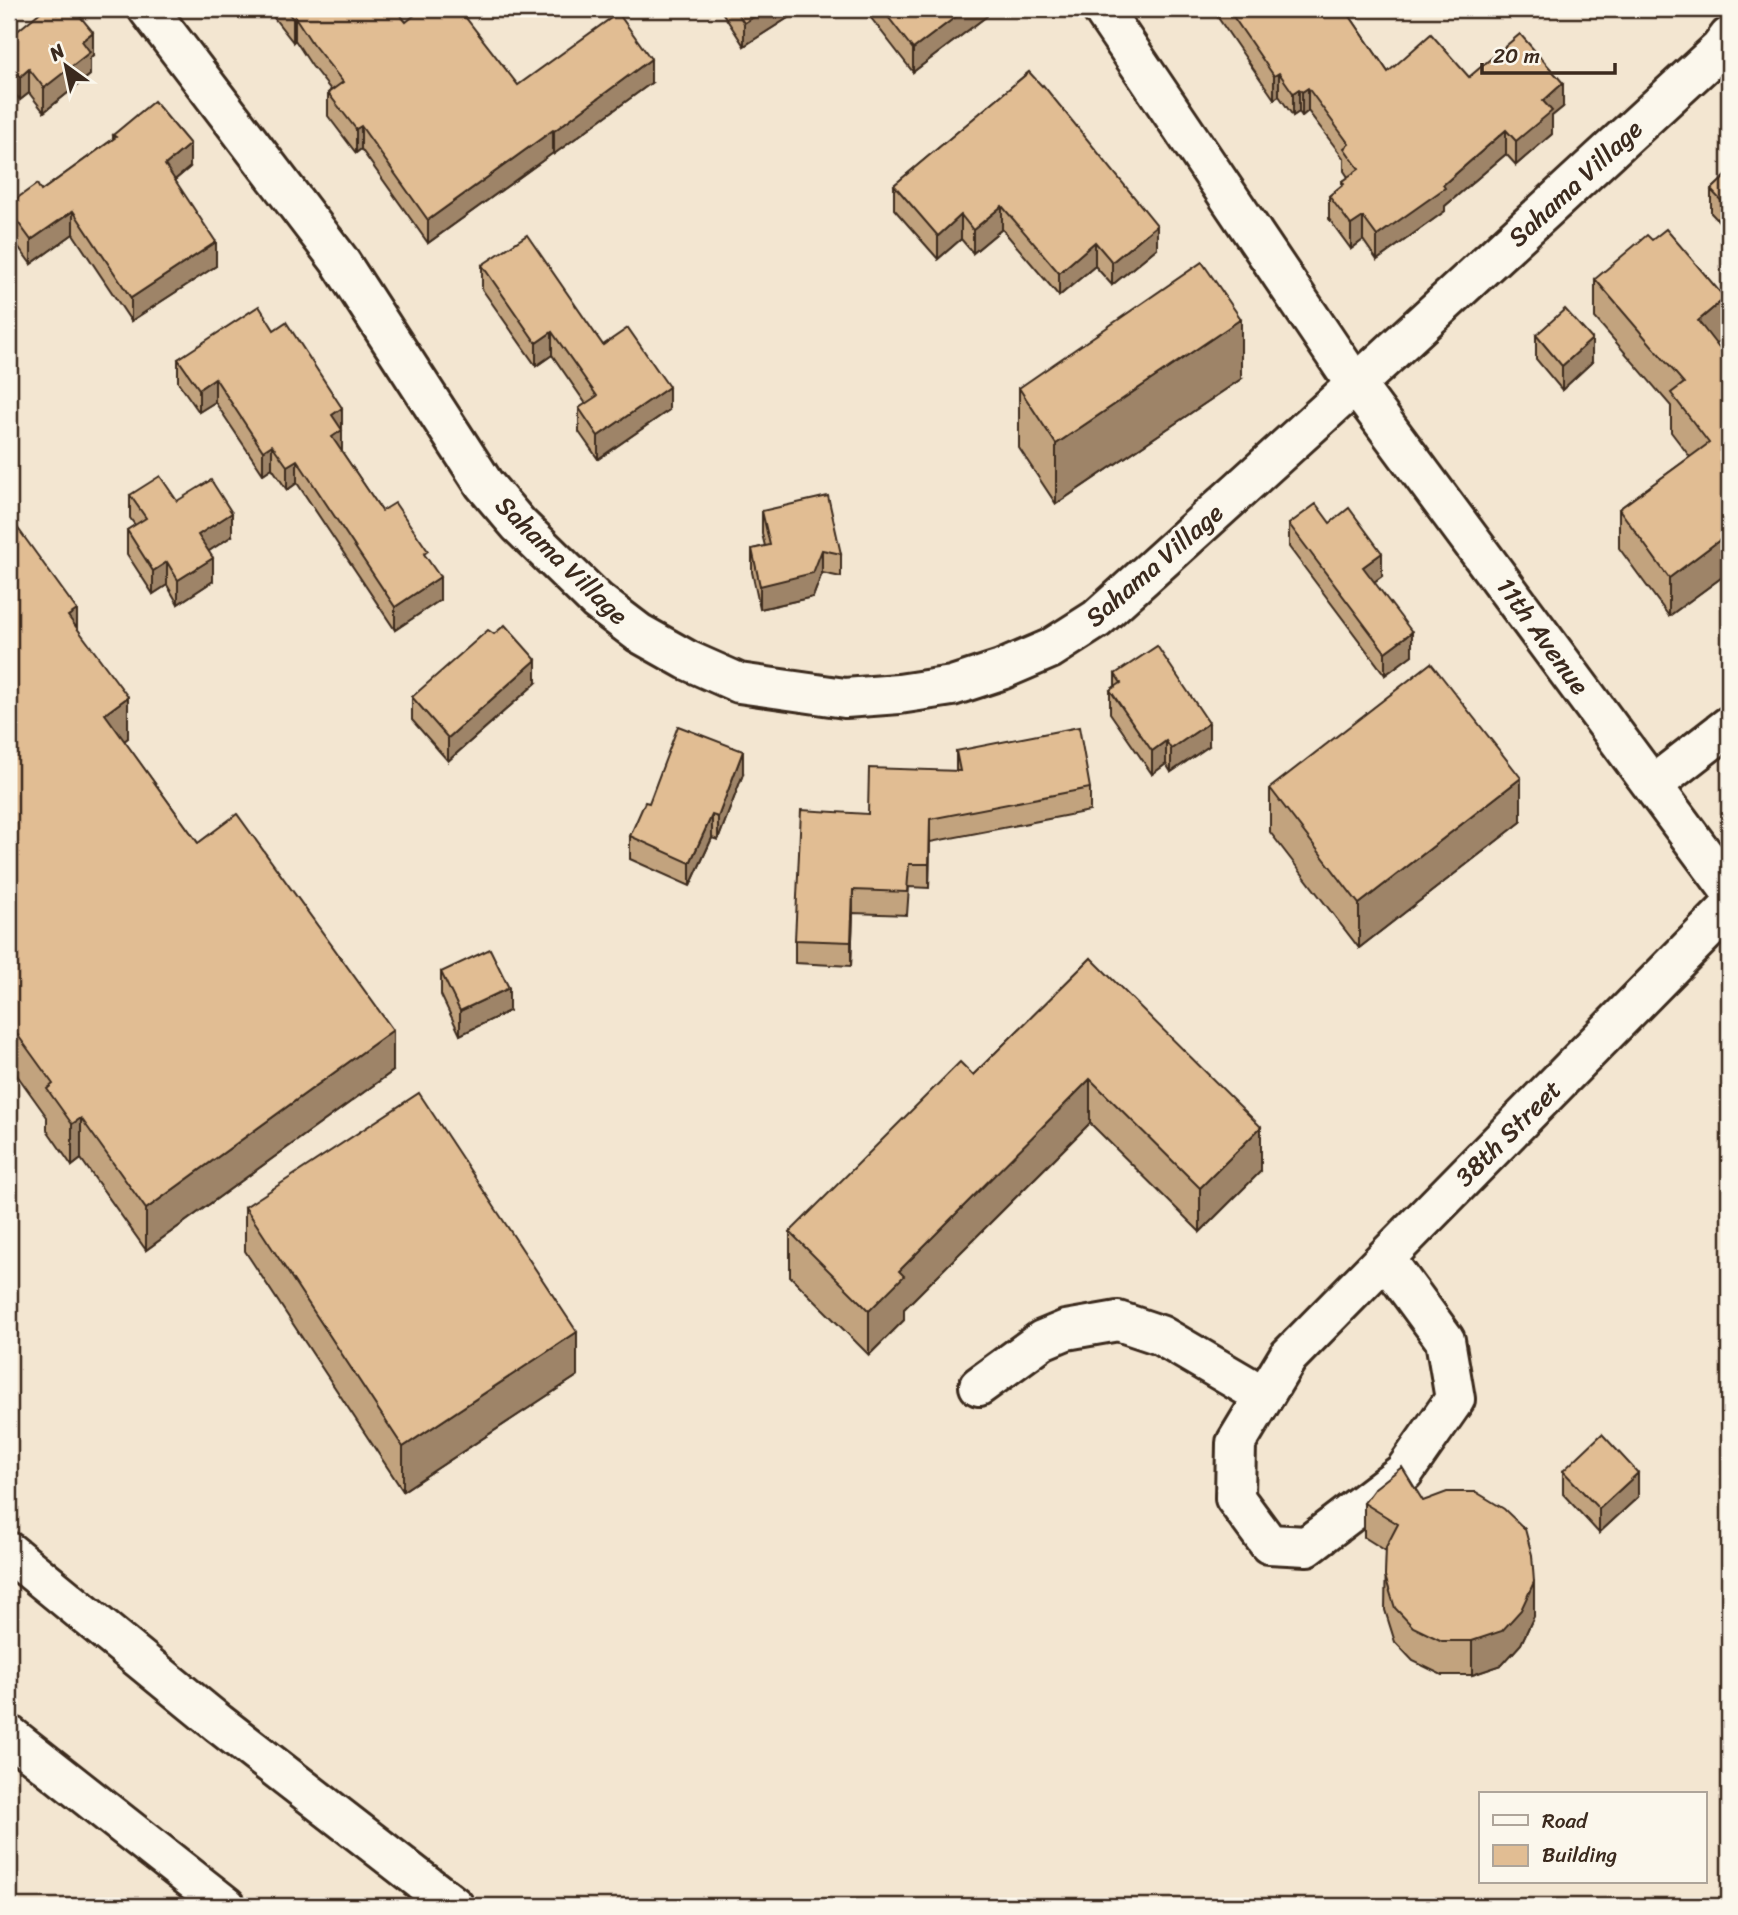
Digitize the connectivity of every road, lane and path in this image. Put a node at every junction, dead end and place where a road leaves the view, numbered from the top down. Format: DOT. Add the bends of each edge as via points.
graph roads {
  1 [pos="148,9"];
  2 [pos="1102,9"];
  3 [pos="1729,37"];
  4 [pos="1355,384"];
  5 [pos="1729,726"];
  6 [pos="1653,785"];
  7 [pos="1729,889"];
  8 [pos="1729,908"];
  9 [pos="1385,1258"];
  10 [pos="979,1386"];
  11 [pos="1264,1396"];
  12 [pos="9,1552"];
  13 [pos="9,1735"];
  14 [pos="226,1906"];
  15 [pos="454,1906"];
  1 -- 4 [label="main road, Sahama Village" via="339,260 484,484 519,525 597,601 639,632 739,683 845,698 899,694 952,686 1050,649 1097,619"];
  2 -- 4 [label="main road"];
  3 -- 4 [label="main road, Sahama Village"];
  4 -- 6 [label="main road, 11th Avenue"];
  5 -- 6 [label="main road"];
  6 -- 7 [label="main road, 11th Avenue"];
  8 -- 9 [label="main road, 38th Street"];
  9 -- 11 [label="main road, 38th Street" via="1288,1357"];
  9 -- 11 [label="main road, 38th Street" via="1445,1340 1455,1399 1404,1472 1307,1546 1269,1544 1234,1498 1236,1443"];
  10 -- 11 [label="main road" via="1042,1340 1066,1330 1118,1321 1160,1335"];
  12 -- 15 [label="main road" via="218,1723"];
  13 -- 14 [label="main road"];
}
